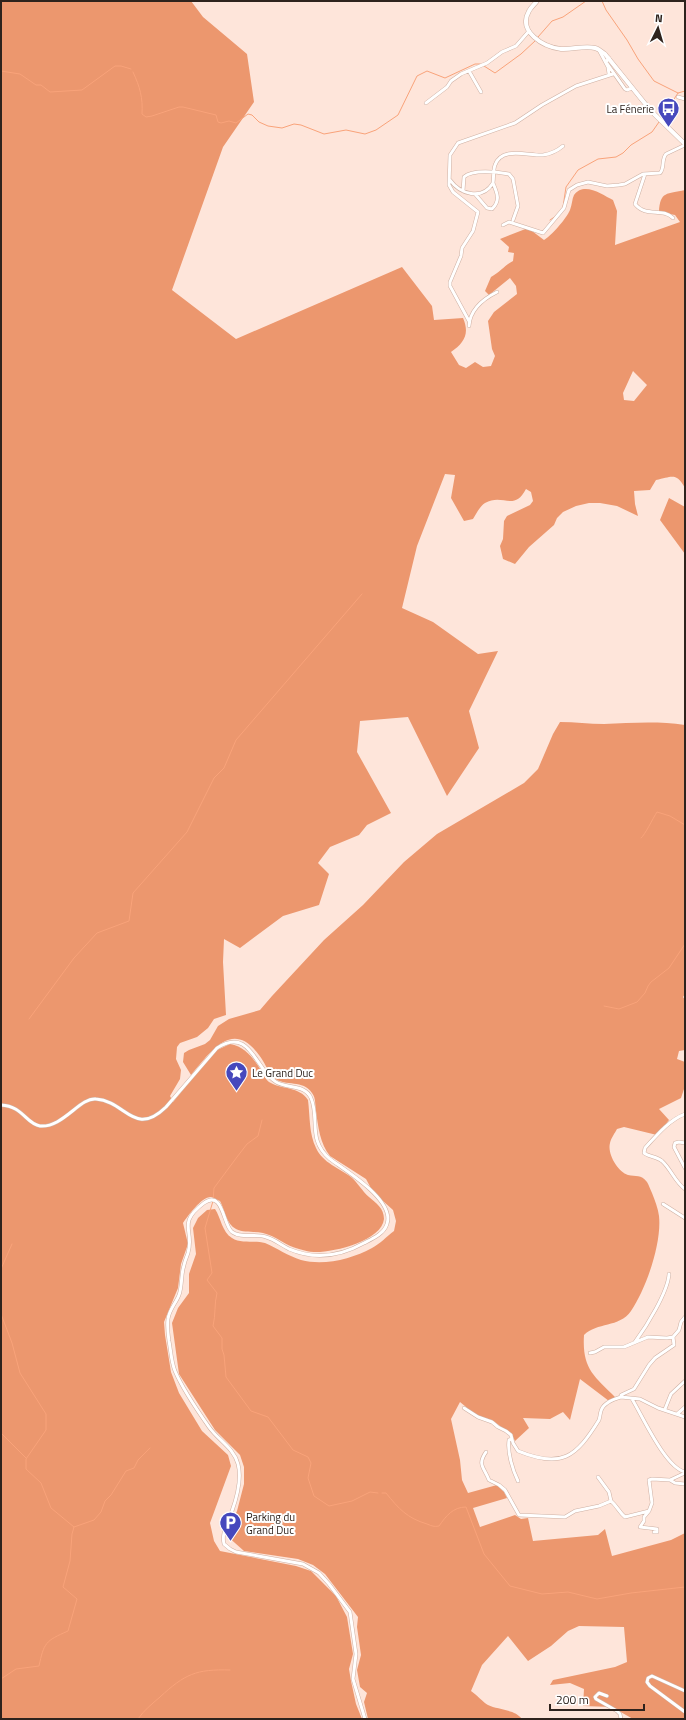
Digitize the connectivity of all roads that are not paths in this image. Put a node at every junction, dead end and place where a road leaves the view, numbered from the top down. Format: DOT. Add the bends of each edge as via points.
graph roads {
  1 [pos="538,1"];
  2 [pos="529,31"];
  3 [pos="599,50"];
  4 [pos="609,58"];
  5 [pos="469,71"];
  6 [pos="609,74"];
  7 [pos="614,74"];
  8 [pos="632,88"];
  9 [pos="481,92"];
  10 [pos="678,97"];
  11 [pos="685,99"];
  12 [pos="426,103"];
  13 [pos="685,145"];
  14 [pos="563,146"];
  15 [pos="494,172"];
  16 [pos="645,174"];
  17 [pos="449,179"];
  18 [pos="493,183"];
  19 [pos="462,192"];
  20 [pos="475,194"];
  21 [pos="673,218"];
  22 [pos="513,220"];
  23 [pos="502,225"];
  24 [pos="497,292"];
  25 [pos="469,321"];
  26 [pos="469,326"];
  27 [pos="1,1105"];
  28 [pos="685,1114"];
  29 [pos="685,1143"];
  30 [pos="685,1168"];
  31 [pos="685,1189"];
  32 [pos="663,1204"];
  33 [pos="685,1218"];
  34 [pos="669,1274"];
  35 [pos="685,1317"];
  36 [pos="673,1337"];
  37 [pos="636,1342"];
  38 [pos="590,1353"];
  39 [pos="685,1381"];
  40 [pos="621,1397"];
  41 [pos="632,1399"];
  42 [pos="685,1407"];
  43 [pos="464,1408"];
  44 [pos="665,1409"];
  45 [pos="678,1414"];
  46 [pos="685,1417"];
  47 [pos="512,1438"];
  48 [pos="486,1452"];
  49 [pos="685,1472"];
  50 [pos="598,1477"];
  51 [pos="670,1480"];
  52 [pos="518,1482"];
  53 [pos="685,1484"];
  54 [pos="611,1501"];
  55 [pos="649,1511"];
  56 [pos="654,1532"];
  57 [pos="685,1691"];
  58 [pos="607,1696"];
  59 [pos="685,1712"];
  60 [pos="365,1719"];
  61 [pos="621,1719"];
  1 -- 2 [label="main road" via="529,11"];
  2 -- 3 [label="main road" via="536,40 550,47 588,47"];
  2 -- 5 [label="street" via="516,46"];
  3 -- 4 [label="main road"];
  3 -- 6 [label="street"];
  4 -- 7 [label="street" via="606,62"];
  4 -- 8 [label="main road"];
  5 -- 9 [label="street"];
  5 -- 12 [label="street" via="455,78"];
  6 -- 7 [label="street"];
  6 -- 17 [label="street" via="566,91 516,123 458,144 450,155"];
  7 -- 8 [label="street" via="625,89"];
  8 -- 13 [label="main road"];
  10 -- 11 [label="street"];
  13 -- 16 [label="street" via="666,154 661,172"];
  14 -- 15 [label="street" via="542,155 504,155 499,157"];
  15 -- 18 [label="street"];
  15 -- 19 [label="street" via="468,173 464,177"];
  15 -- 22 [label="street" via="509,174 514,179 518,206"];
  16 -- 21 [label="street" via="635,204 644,212 664,213"];
  16 -- 23 [label="street" via="619,185 607,186 588,182 577,185 569,190 566,204 544,232 509,222"];
  17 -- 19 [label="street"];
  17 -- 25 [label="street" via="453,192 478,212 473,231 462,248 450,282"];
  18 -- 20 [label="street" via="484,192"];
  18 -- 20 [label="street" via="498,196 492,209 487,208"];
  19 -- 20 [label="street"];
  24 -- 25 [label="street" via="474,308"];
  25 -- 26 [label="street"];
  27 -- 60 [label="street" via="14,1107 32,1123 41,1126 60,1120 92,1099 104,1101 140,1119 154,1118 217,1048 231,1042 244,1045 276,1082 300,1088 309,1095 320,1147 329,1158 363,1182 385,1207 388,1215 385,1228 379,1234 356,1248 339,1254 313,1256 288,1248 264,1236 234,1234 227,1226 219,1204 213,1200 207,1201 188,1220 189,1251 183,1268 179,1295 168,1318 175,1370 210,1428 238,1461 240,1480 233,1510 223,1534 224,1544 236,1552 303,1564 319,1573 329,1584 350,1612 356,1654 353,1679"];
  28 -- 31 [label="street" via="666,1127 645,1148 644,1153 662,1162"];
  29 -- 30 [label="street" via="676,1143 674,1147"];
  32 -- 33 [label="street"];
  34 -- 37 [label="street" via="668,1283"];
  35 -- 36 [label="street"];
  36 -- 37 [label="street" via="648,1337"];
  36 -- 40 [label="street" via="674,1345 655,1358 634,1389 624,1392"];
  37 -- 38 [label="street" via="624,1347 604,1347"];
  39 -- 44 [label="street" via="671,1394"];
  40 -- 41 [label="street"];
  40 -- 47 [label="street" via="602,1407 600,1418 586,1440 570,1455 556,1460 526,1454 518,1451"];
  41 -- 44 [label="street" via="640,1399"];
  41 -- 49 [label="street" via="670,1462"];
  42 -- 45 [label="street"];
  43 -- 47 [label="street" via="492,1422"];
  44 -- 45 [label="street"];
  45 -- 46 [label="street"];
  47 -- 52 [label="street" via="509,1440 510,1452"];
  48 -- 54 [label="street" via="481,1464 489,1480 505,1490 519,1515 565,1517 575,1511"];
  49 -- 51 [label="street"];
  50 -- 54 [label="street" via="609,1492"];
  51 -- 53 [label="street"];
  51 -- 55 [label="street" via="649,1480 652,1503"];
  54 -- 55 [label="street" via="625,1517"];
  55 -- 56 [label="street" via="640,1527 657,1529 657,1532"];
  57 -- 59 [label="street" via="659,1678 648,1678 650,1686"];
  58 -- 61 [label="street" via="599,1693 595,1697 617,1711"];
}
